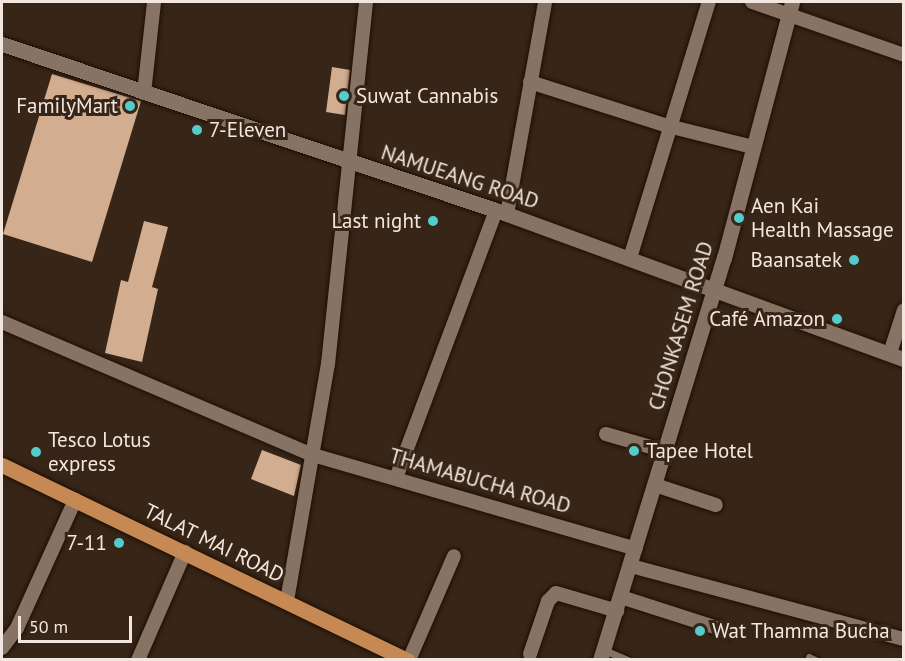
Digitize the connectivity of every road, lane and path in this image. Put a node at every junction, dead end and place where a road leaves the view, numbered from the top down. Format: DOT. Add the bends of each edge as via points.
graph roads {
  1 [pos="154,2"];
  2 [pos="366,2"];
  3 [pos="545,2"];
  4 [pos="709,2"];
  5 [pos="752,2"];
  6 [pos="791,8"];
  7 [pos="2,44"];
  8 [pos="903,55"];
  9 [pos="530,82"];
  10 [pos="144,93"];
  11 [pos="668,126"];
  12 [pos="753,147"];
  13 [pos="346,162"];
  14 [pos="501,212"];
  15 [pos="630,258"];
  16 [pos="714,288"];
  17 [pos="903,310"];
  18 [pos="2,322"];
  19 [pos="897,356"];
  20 [pos="606,434"];
  21 [pos="665,451"];
  22 [pos="313,455"];
  23 [pos="2,465"];
  24 [pos="396,478"];
  25 [pos="655,485"];
  26 [pos="75,500"];
  27 [pos="716,505"];
  28 [pos="636,549"];
  29 [pos="185,552"];
  30 [pos="454,556"];
  31 [pos="631,566"];
  32 [pos="287,601"];
  33 [pos="619,604"];
  34 [pos="730,632"];
  35 [pos="903,639"];
  36 [pos="2,648"];
  37 [pos="530,654"];
  38 [pos="602,655"];
  39 [pos="138,660"];
  40 [pos="408,660"];
  41 [pos="627,660"];
  1 -- 10 [label="street"];
  2 -- 13 [label="street"];
  3 -- 9 [label="street"];
  4 -- 11 [label="street"];
  5 -- 6 [label="street"];
  6 -- 8 [label="street"];
  6 -- 12 [label="street, CHONKASEM ROAD"];
  7 -- 10 [label="street, NAMUEANG ROAD"];
  9 -- 11 [label="street"];
  9 -- 14 [label="street"];
  10 -- 13 [label="street, NAMUEANG ROAD"];
  11 -- 12 [label="street"];
  11 -- 15 [label="street"];
  12 -- 16 [label="street, CHONKASEM ROAD"];
  13 -- 14 [label="street, NAMUEANG ROAD"];
  13 -- 22 [label="street" via="328,364"];
  14 -- 15 [label="street, NAMUEANG ROAD"];
  14 -- 24 [label="street"];
  15 -- 16 [label="street, NAMUEANG ROAD"];
  16 -- 19 [label="street, NAMUEANG ROAD"];
  16 -- 21 [label="street, CHONKASEM ROAD"];
  17 -- 19 [label="street"];
  18 -- 22 [label="street, THAMABUCHA ROAD"];
  20 -- 21 [label="street"];
  21 -- 25 [label="street, CHONKASEM ROAD"];
  22 -- 24 [label="street, THAMABUCHA ROAD"];
  22 -- 32 [label="street"];
  23 -- 26 [label="main road, TALAT MAI ROAD"];
  24 -- 28 [label="street, THAMABUCHA ROAD"];
  25 -- 27 [label="street"];
  25 -- 28 [label="street, CHONKASEM ROAD"];
  26 -- 29 [label="main road, TALAT MAI ROAD"];
  26 -- 36 [label="street" via="17,628"];
  28 -- 31 [label="street, CHONKASEM ROAD"];
  29 -- 32 [label="main road, TALAT MAI ROAD"];
  29 -- 39 [label="street"];
  30 -- 40 [label="street"];
  31 -- 33 [label="street, CHONKASEM ROAD"];
  31 -- 35 [label="street"];
  32 -- 40 [label="main road, TALAT MAI ROAD"];
  33 -- 34 [label="street"];
  33 -- 37 [label="street" via="556,593 548,601"];
  33 -- 38 [label="street, CHONKASEM ROAD"];
  38 -- 41 [label="lane"];
}
